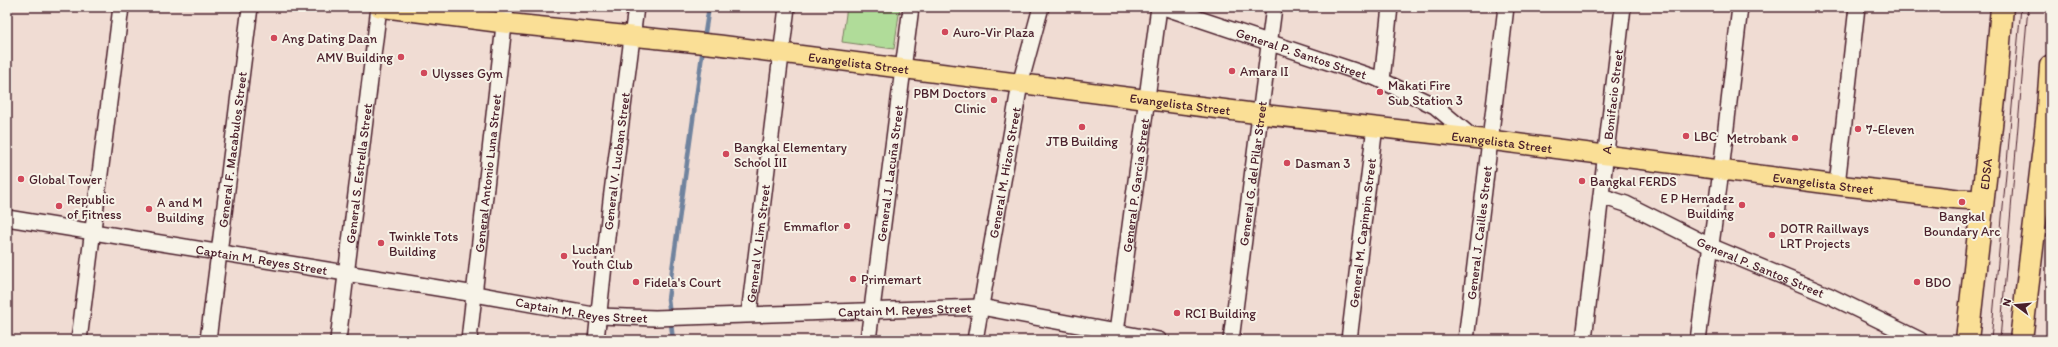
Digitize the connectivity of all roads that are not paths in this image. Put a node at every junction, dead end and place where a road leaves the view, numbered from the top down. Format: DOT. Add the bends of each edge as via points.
graph roads {
  1 [pos="121,7"];
  2 [pos="250,7"];
  3 [pos="379,7"];
  4 [pos="636,7"];
  5 [pos="787,7"];
  6 [pos="910,7"];
  7 [pos="1041,7"];
  8 [pos="1159,7"];
  9 [pos="1163,7"];
  10 [pos="1274,7"];
  11 [pos="1390,7"];
  12 [pos="1506,7"];
  13 [pos="1623,7"];
  14 [pos="1740,7"];
  15 [pos="1857,7"];
  16 [pos="2002,7"];
  17 [pos="505,15"];
  18 [pos="632,37"];
  19 [pos="1269,43"];
  20 [pos="780,54"];
  21 [pos="2051,66"];
  22 [pos="904,69"];
  23 [pos="1382,80"];
  24 [pos="1020,84"];
  25 [pos="1146,98"];
  26 [pos="1260,114"];
  27 [pos="1374,126"];
  28 [pos="1482,139"];
  29 [pos="1606,156"];
  30 [pos="1721,171"];
  31 [pos="1837,185"];
  32 [pos="1601,196"];
  33 [pos="1982,200"];
  34 [pos="7,218"];
  35 [pos="94,232"];
  36 [pos="1710,246"];
  37 [pos="220,253"];
  38 [pos="347,273"];
  39 [pos="475,294"];
  40 [pos="981,307"];
  41 [pos="872,309"];
  42 [pos="749,314"];
  43 [pos="599,316"];
  44 [pos="1116,336"];
  45 [pos="79,340"];
  46 [pos="208,340"];
  47 [pos="338,340"];
  48 [pos="469,340"];
  49 [pos="596,340"];
  50 [pos="868,340"];
  51 [pos="975,340"];
  52 [pos="1159,340"];
  53 [pos="1231,340"];
  54 [pos="1349,340"];
  55 [pos="1466,340"];
  56 [pos="1584,340"];
  57 [pos="1698,340"];
  58 [pos="1920,340"];
  59 [pos="1967,340"];
  60 [pos="2021,340"];
  1 -- 35 [label="street"];
  2 -- 37 [label="street, General F. Macabulos Street"];
  3 -- 17 [label="main road, Evangelista Street"];
  3 -- 38 [label="street, General S. Estrella Street"];
  4 -- 18 [label="street, General V. Lucban Street"];
  5 -- 20 [label="street, General V. Lim Street"];
  6 -- 22 [label="street, General J. Lacuña Street"];
  7 -- 24 [label="street, General M. Hizon Street"];
  8 -- 25 [label="street, General P. Garcia Street"];
  9 -- 19 [label="street, General P. Santos Street"];
  10 -- 19 [label="street, General G. del Pilar Street"];
  11 -- 23 [label="street"];
  12 -- 28 [label="street, General J. Cailles Street"];
  13 -- 29 [label="street, A. Bonifacio Street"];
  14 -- 30 [label="street"];
  15 -- 31 [label="street"];
  16 -- 33 [label="highway, EDSA"];
  17 -- 18 [label="main road, Evangelista Street"];
  17 -- 39 [label="street, General Antonio Luna Street"];
  18 -- 20 [label="main road, Evangelista Street"];
  18 -- 43 [label="street, General V. Lucban Street"];
  19 -- 23 [label="street, General P. Santos Street"];
  19 -- 26 [label="street, General G. del Pilar Street"];
  20 -- 22 [label="main road, Evangelista Street"];
  20 -- 42 [label="street, General V. Lim Street"];
  21 -- 60 [label="highway" via="2047,122"];
  22 -- 24 [label="main road, Evangelista Street"];
  22 -- 41 [label="street, General J. Lacuña Street"];
  23 -- 28 [label="street, General P. Santos Street" via="1435,106"];
  24 -- 25 [label="main road, Evangelista Street"];
  24 -- 40 [label="street, General M. Hizon Street"];
  25 -- 26 [label="main road, Evangelista Street"];
  25 -- 44 [label="street, General P. Garcia Street"];
  26 -- 27 [label="main road, Evangelista Street"];
  26 -- 53 [label="street, General G. del Pilar Street"];
  27 -- 28 [label="main road, Evangelista Street"];
  27 -- 54 [label="street, General M. Capinpin Street"];
  28 -- 29 [label="main road, Evangelista Street"];
  28 -- 55 [label="street, General J. Cailles Street"];
  29 -- 30 [label="main road, Evangelista Street"];
  29 -- 32 [label="street, A. Bonifacio Street"];
  30 -- 31 [label="main road, Evangelista Street"];
  30 -- 36 [label="street"];
  31 -- 33 [label="main road, Evangelista Street"];
  32 -- 36 [label="street, General P. Santos Street" via="1626,204"];
  32 -- 56 [label="street, A. Bonifacio Street"];
  33 -- 59 [label="highway, EDSA"];
  34 -- 35 [label="street, Captain M. Reyes Street"];
  35 -- 37 [label="street, Captain M. Reyes Street"];
  35 -- 45 [label="street"];
  36 -- 57 [label="street"];
  36 -- 58 [label="street, General P. Santos Street" via="1830,296"];
  37 -- 38 [label="street, Captain M. Reyes Street"];
  37 -- 46 [label="street, General F. Macabulos Street"];
  38 -- 39 [label="street, Captain M. Reyes Street"];
  38 -- 47 [label="street, General S. Estrella Street"];
  39 -- 43 [label="street, Captain M. Reyes Street"];
  39 -- 48 [label="street, General Antonio Luna Street"];
  40 -- 41 [label="street, Captain M. Reyes Street"];
  40 -- 44 [label="street, Captain M. Reyes Street"];
  40 -- 51 [label="street, General M. Hizon Street"];
  41 -- 42 [label="street, Captain M. Reyes Street"];
  41 -- 50 [label="street, General J. Lacuña Street"];
  42 -- 43 [label="street, Captain M. Reyes Street" via="654,318"];
  43 -- 49 [label="street, General V. Lucban Street"];
  44 -- 52 [label="street, Captain M. Reyes Street"];
}
